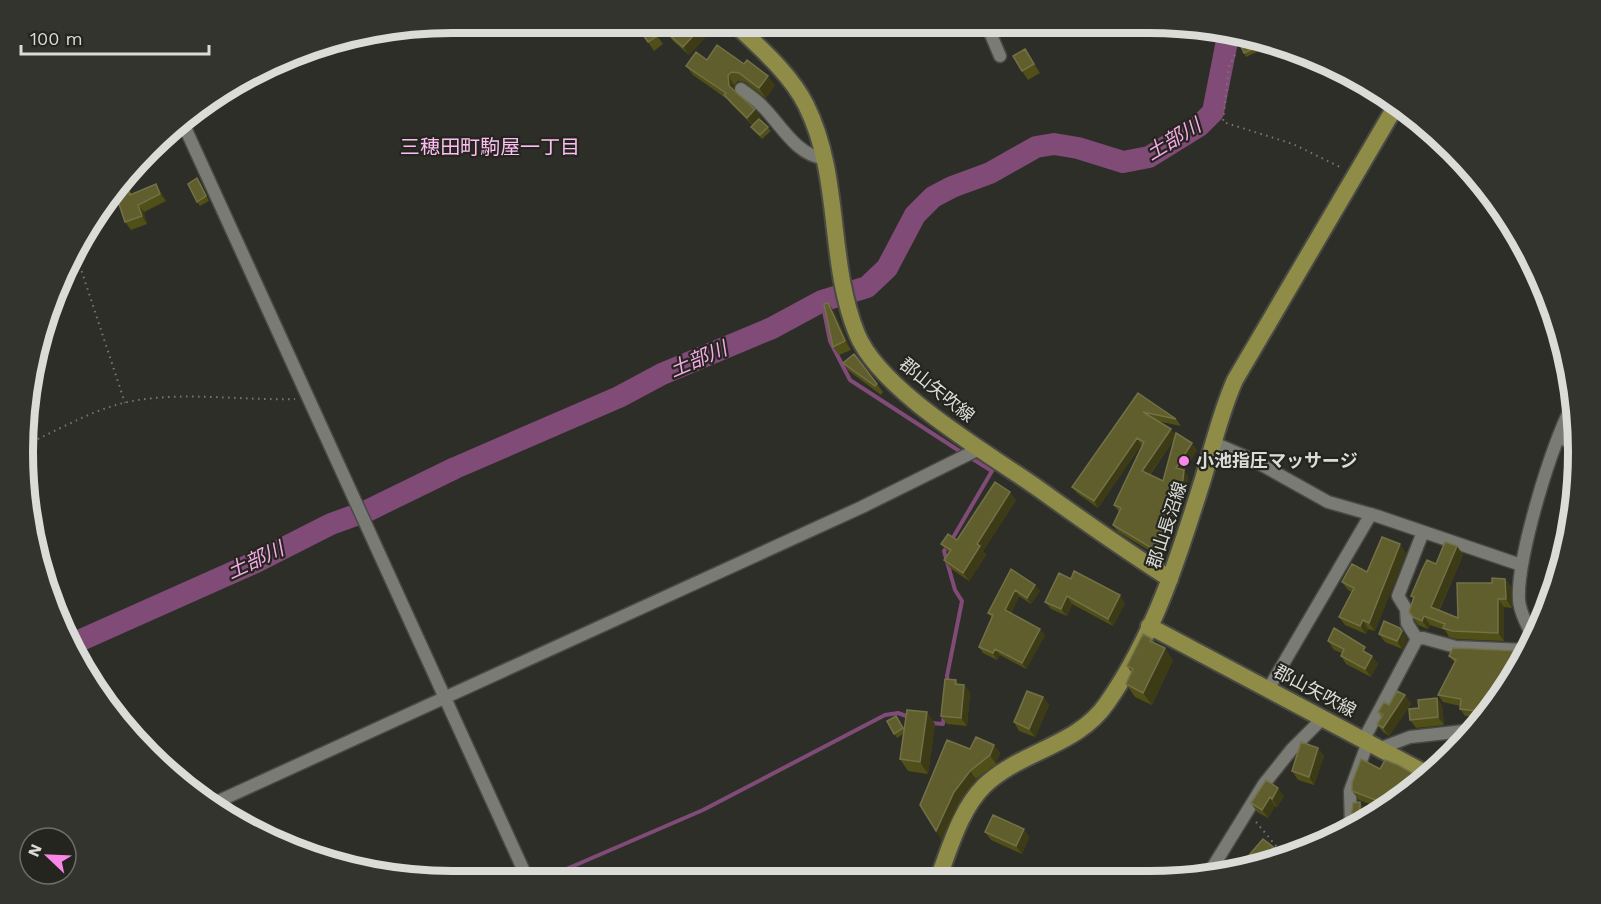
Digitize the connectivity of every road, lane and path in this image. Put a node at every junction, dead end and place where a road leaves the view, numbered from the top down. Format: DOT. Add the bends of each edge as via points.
graph roads {
  1 [pos="744,33"];
  2 [pos="990,33"];
  3 [pos="1235,55"];
  4 [pos="1000,56"];
  5 [pos="741,89"];
  6 [pos="1392,112"];
  7 [pos="186,129"];
  8 [pos="824,158"];
  9 [pos="1355,175"];
  10 [pos="79,262"];
  11 [pos="307,397"];
  12 [pos="125,404"];
  13 [pos="1566,420"];
  14 [pos="1558,438"];
  15 [pos="33,441"];
  16 [pos="1568,441"];
  17 [pos="1214,443"];
  18 [pos="979,449"];
  19 [pos="1371,514"];
  20 [pos="1422,532"];
  21 [pos="1521,565"];
  22 [pos="1170,579"];
  23 [pos="1149,626"];
  24 [pos="1529,628"];
  25 [pos="1416,639"];
  26 [pos="1518,650"];
  27 [pos="1269,688"];
  28 [pos="444,697"];
  29 [pos="1323,718"];
  30 [pos="1461,731"];
  31 [pos="1371,743"];
  32 [pos="1421,770"];
  33 [pos="220,801"];
  34 [pos="1245,812"];
  35 [pos="1351,819"];
  36 [pos="1280,850"];
  37 [pos="1213,866"];
  38 [pos="524,871"];
  39 [pos="941,871"];
  1 -- 8 [label="main road, 郡山矢吹線" via="805,103"];
  2 -- 4 [label="street"];
  3 -- 9 [label="path" via="1229,66 1223,122 1293,144"];
  5 -- 8 [label="street" via="763,106 796,143 812,155"];
  6 -- 9 [label="main road, 郡山長沼線"];
  7 -- 11 [label="street"];
  8 -- 18 [label="main road, 郡山矢吹線" via="841,272 857,335 894,385"];
  9 -- 17 [label="main road, 郡山長沼線" via="1235,380"];
  10 -- 12 [label="path"];
  11 -- 12 [label="path" via="207,396"];
  11 -- 28 [label="street"];
  12 -- 15 [label="path"];
  13 -- 14 [label="street"];
  14 -- 16 [label="street"];
  14 -- 21 [label="street"];
  17 -- 19 [label="street" via="1328,502"];
  17 -- 22 [label="main road, 郡山長沼線"];
  18 -- 22 [label="main road, 郡山矢吹線"];
  18 -- 28 [label="street" via="862,507"];
  19 -- 20 [label="street"];
  19 -- 27 [label="street"];
  20 -- 21 [label="street"];
  20 -- 25 [label="street" via="1398,596"];
  21 -- 24 [label="street" via="1520,609"];
  22 -- 23 [label="main road, 郡山長沼線"];
  23 -- 27 [label="main road, 郡山矢吹線"];
  23 -- 39 [label="main road, 郡山長沼線" via="1121,681 1096,717 999,774 974,797"];
  25 -- 26 [label="street" via="1469,648"];
  25 -- 31 [label="street"];
  27 -- 29 [label="main road, 郡山矢吹線"];
  28 -- 33 [label="street"];
  28 -- 38 [label="street"];
  29 -- 31 [label="main road, 郡山矢吹線"];
  29 -- 34 [label="street" via="1292,748"];
  30 -- 31 [label="street"];
  31 -- 32 [label="main road, 郡山矢吹線"];
  31 -- 35 [label="street" via="1350,791"];
  34 -- 36 [label="path"];
  34 -- 37 [label="street"];
}
